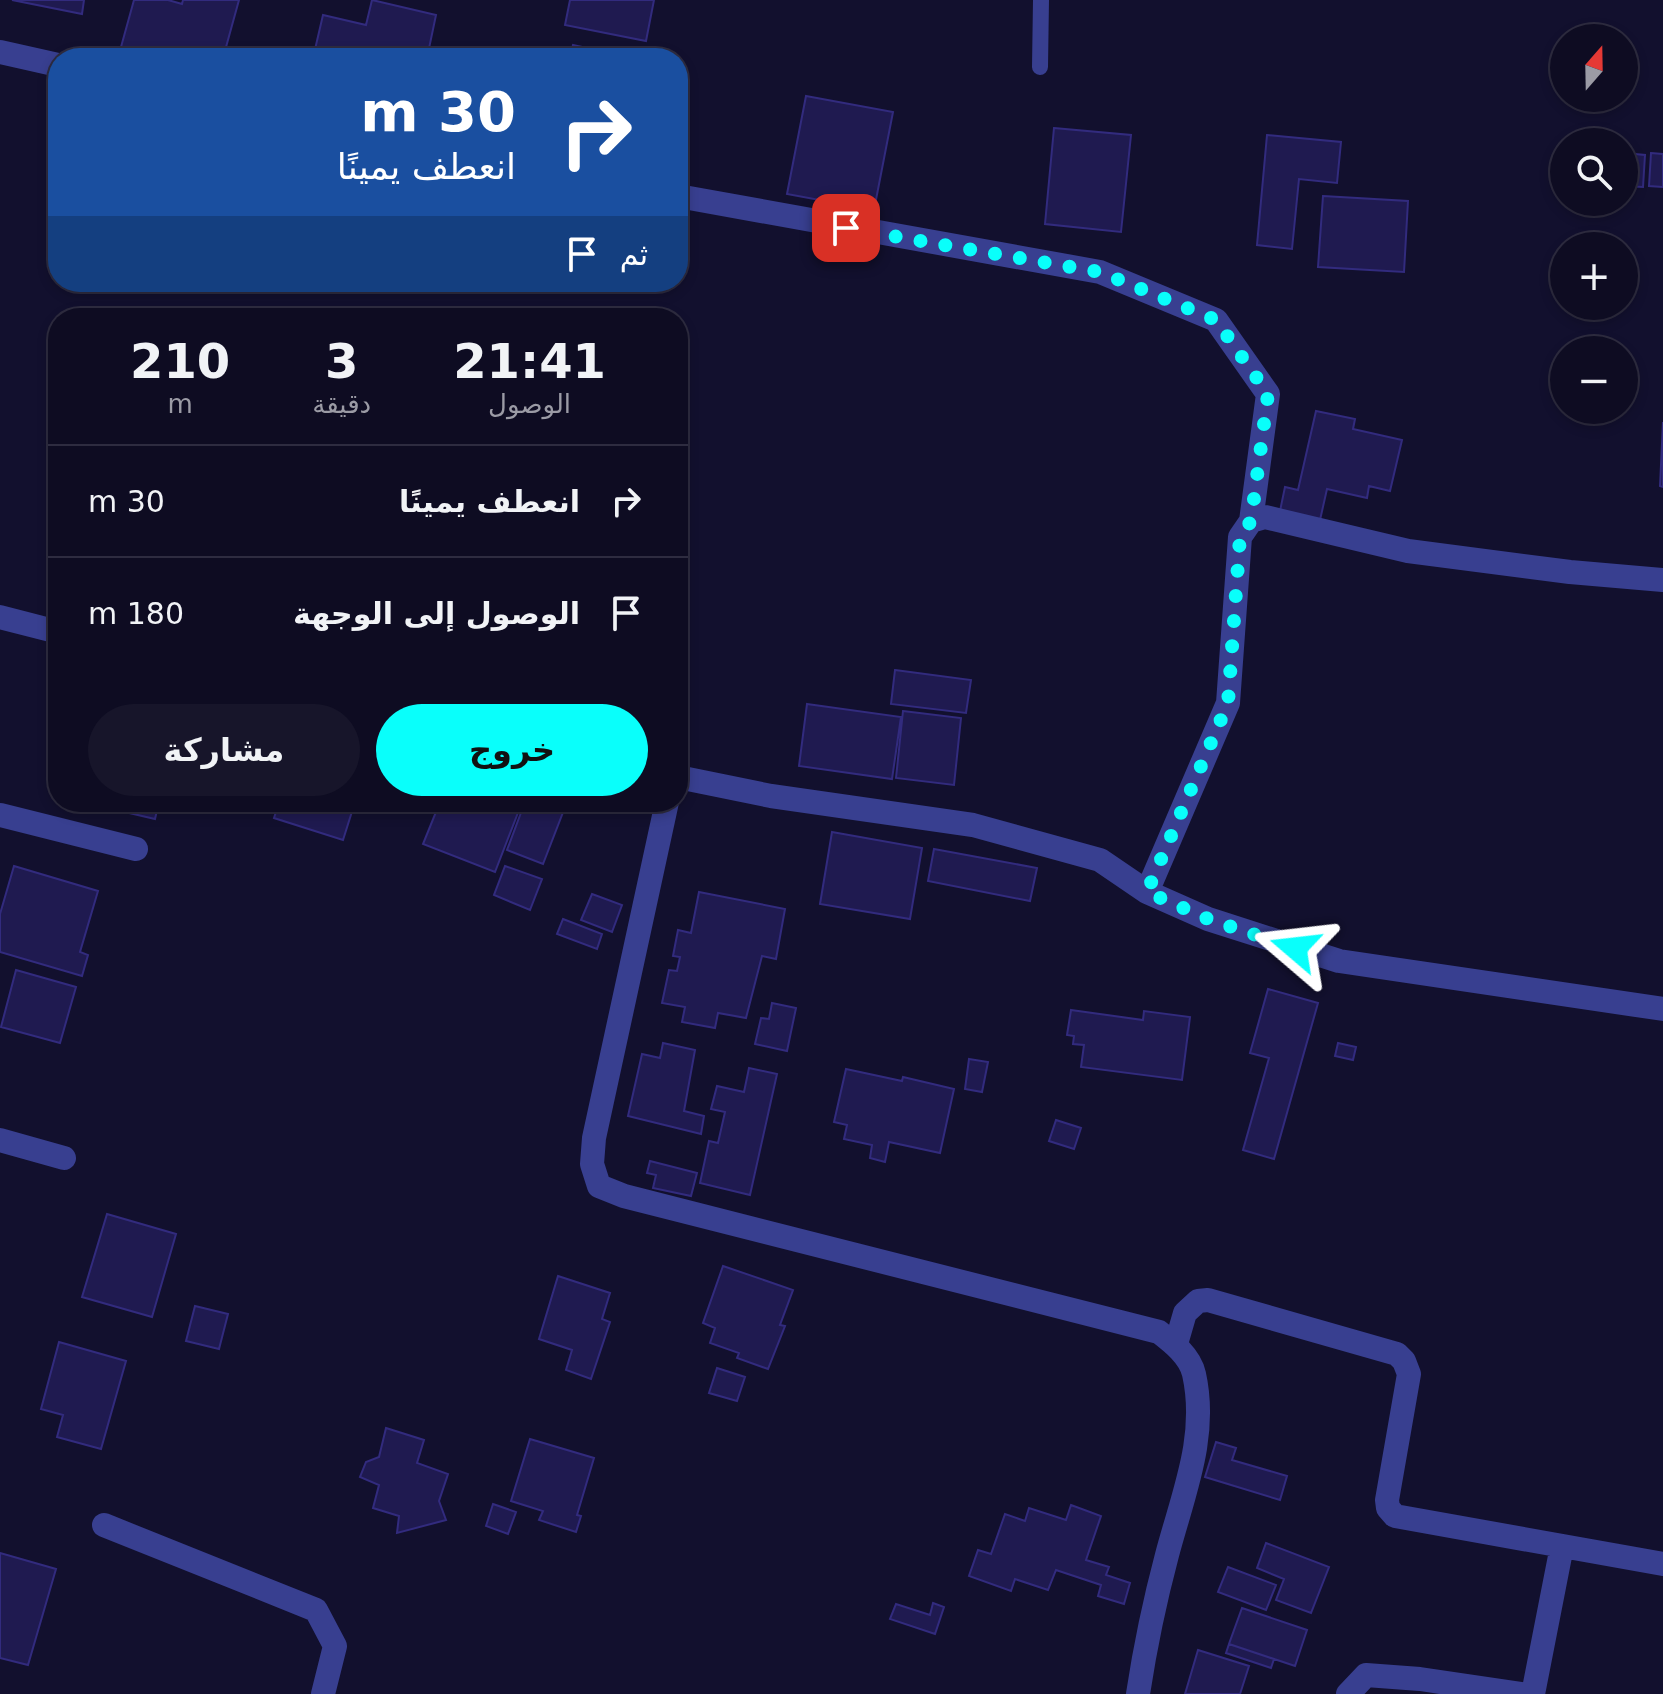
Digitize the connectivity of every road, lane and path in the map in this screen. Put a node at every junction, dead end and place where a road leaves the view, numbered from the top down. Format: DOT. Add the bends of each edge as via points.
graph roads {
  1 [pos="1041,0"];
  2 [pos="0,52"];
  3 [pos="48,63"];
  4 [pos="1040,67"];
  5 [pos="688,198"];
  6 [pos="1251,521"];
  7 [pos="1663,580"];
  8 [pos="0,617"];
  9 [pos="48,629"];
  10 [pos="688,779"];
  11 [pos="665,812"];
  12 [pos="0,815"];
  13 [pos="136,849"];
  14 [pos="1147,892"];
  15 [pos="1663,1009"];
  16 [pos="0,1140"];
  17 [pos="64,1158"];
  18 [pos="1176,1344"];
  19 [pos="104,1525"];
  20 [pos="1562,1546"];
  21 [pos="1663,1564"];
  22 [pos="323,1694"];
  23 [pos="1138,1694"];
  24 [pos="1348,1694"];
  25 [pos="1522,1694"];
  26 [pos="1533,1694"];
  1 -- 4 [label="lane"];
  2 -- 3 [label="street"];
  5 -- 6 [label="street" via="1100,272 1216,320 1268,394"];
  6 -- 7 [label="street" via="1265,517 1408,551"];
  6 -- 14 [label="street" via="1240,537 1228,703"];
  8 -- 9 [label="street"];
  10 -- 14 [label="street" via="973,825 1100,860"];
  11 -- 18 [label="street" via="594,1138 592,1164 599,1186 1159,1332"];
  12 -- 13 [label="street"];
  14 -- 15 [label="street" via="1208,919 1339,961"];
  16 -- 17 [label="street"];
  18 -- 20 [label="street" via="1185,1313 1198,1301 1208,1300 1397,1354 1409,1374 1388,1508 1406,1520"];
  18 -- 23 [label="street" via="1193,1370 1198,1442 1166,1559"];
  19 -- 22 [label="street" via="316,1610 335,1646"];
  20 -- 21 [label="street"];
  20 -- 26 [label="street"];
  24 -- 25 [label="street" via="1366,1675"];
}
